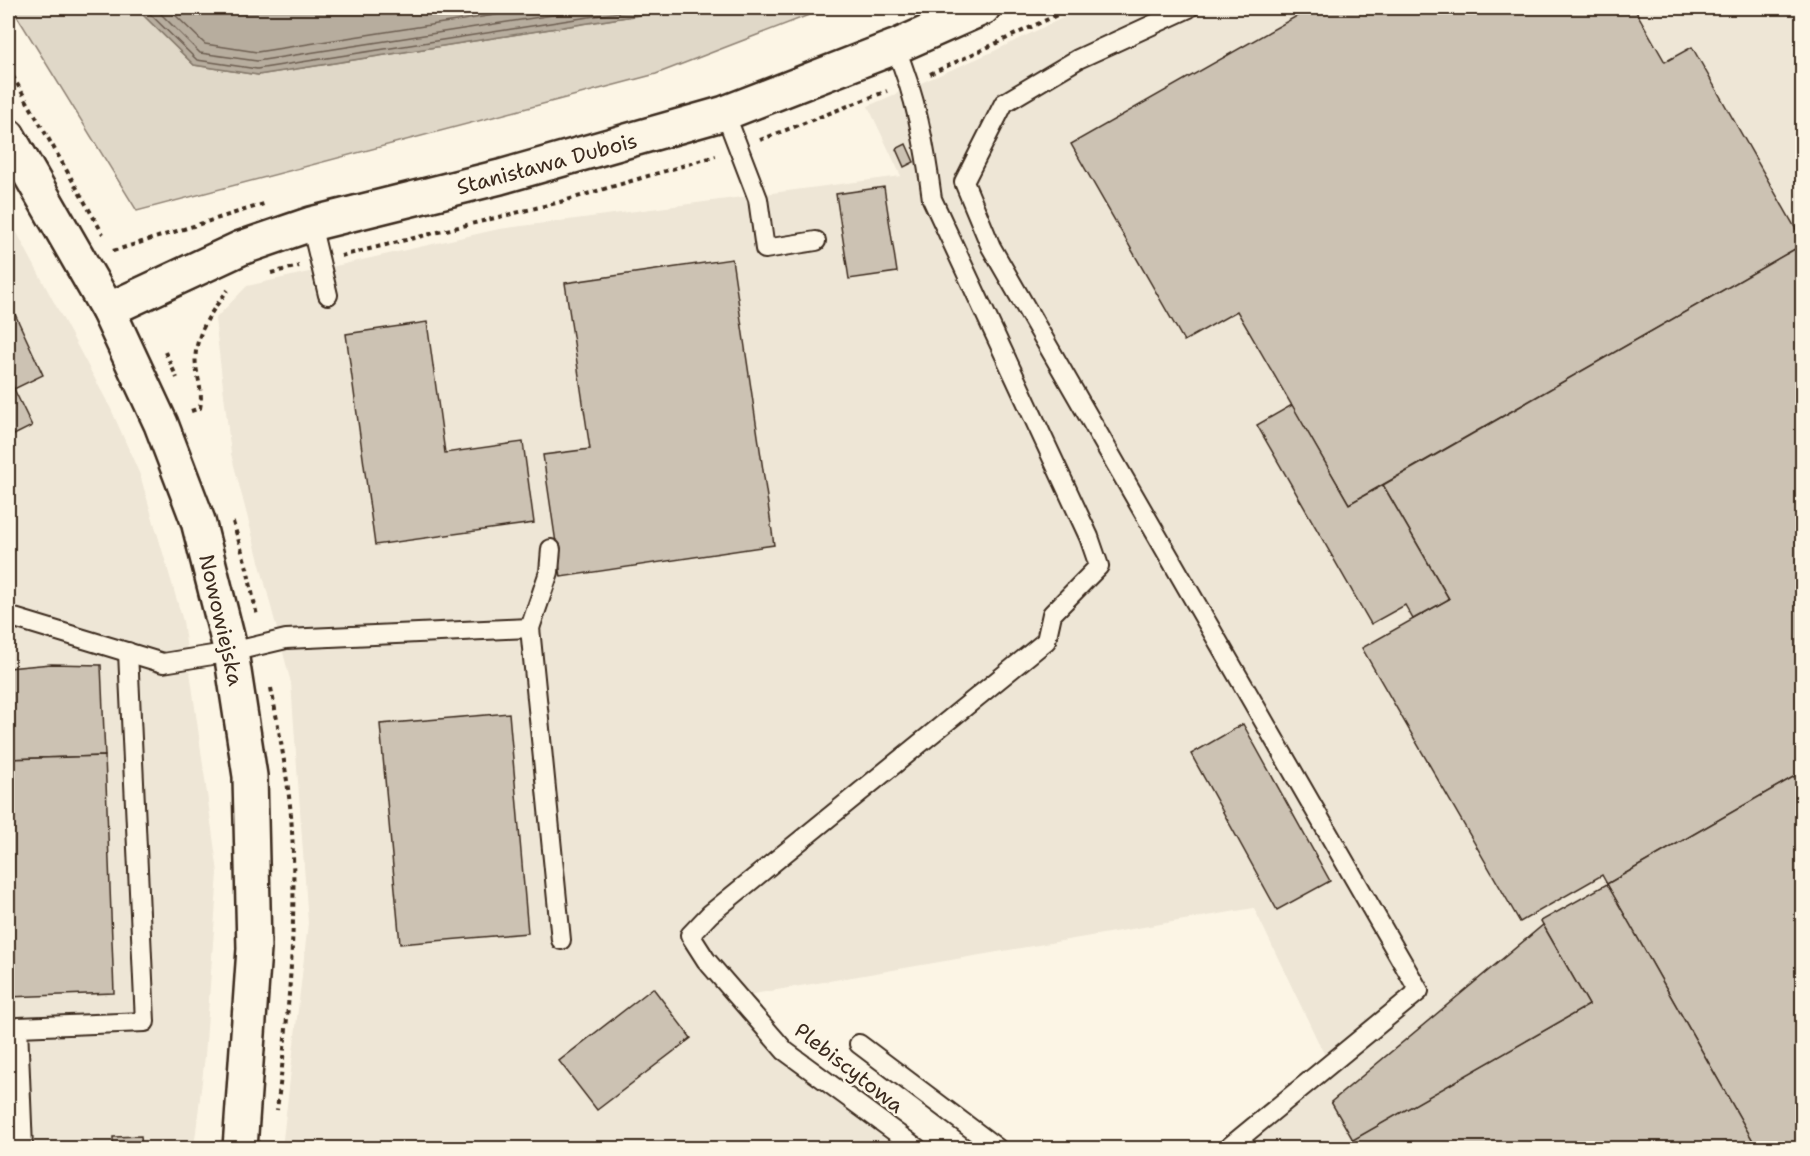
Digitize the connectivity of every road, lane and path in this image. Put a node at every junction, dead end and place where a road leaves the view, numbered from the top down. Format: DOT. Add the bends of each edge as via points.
graph roads {
  1 [pos="983,8"];
  2 [pos="1072,8"];
  3 [pos="1189,8"];
  4 [pos="895,47"];
  5 [pos="910,82"];
  6 [pos="725,113"];
  7 [pos="8,135"];
  8 [pos="739,148"];
  9 [pos="279,200"];
  10 [pos="311,224"];
  11 [pos="816,241"];
  12 [pos="113,251"];
  13 [pos="320,261"];
  14 [pos="264,275"];
  15 [pos="233,285"];
  16 [pos="328,295"];
  17 [pos="108,310"];
  18 [pos="191,411"];
  19 [pos="551,549"];
  20 [pos="8,616"];
  21 [pos="530,628"];
  22 [pos="128,652"];
  23 [pos="231,652"];
  24 [pos="561,940"];
  25 [pos="859,1044"];
  26 [pos="23,1149"];
  27 [pos="240,1149"];
  28 [pos="917,1149"];
  29 [pos="997,1149"];
  30 [pos="1228,1149"];
  1 -- 4 [label="street, Stanisława Dubois"];
  2 -- 5 [label="path"];
  3 -- 30 [label="lane" via="1078,59 1004,103 964,182 991,247 1419,991"];
  4 -- 5 [label="lane"];
  4 -- 6 [label="street, Stanisława Dubois"];
  5 -- 8 [label="path"];
  5 -- 28 [label="lane, Plebiscytowa" via="932,199 1099,566 1052,614 1046,641 710,914 690,935 706,960 785,1051"];
  6 -- 8 [label="lane"];
  6 -- 10 [label="street, Stanisława Dubois" via="522,172"];
  7 -- 17 [label="street, Nowowiejska"];
  8 -- 11 [label="lane" via="758,199 765,249"];
  8 -- 13 [label="path" via="560,202"];
  9 -- 12 [label="path"];
  10 -- 13 [label="lane"];
  10 -- 17 [label="street, Stanisława Dubois" via="241,249"];
  13 -- 14 [label="path"];
  13 -- 16 [label="lane"];
  15 -- 18 [label="path" via="214,307 199,338 195,363 202,400 200,408"];
  17 -- 23 [label="street, Nowowiejska" via="161,423 198,521"];
  19 -- 21 [label="lane" via="549,572"];
  20 -- 22 [label="lane"];
  21 -- 23 [label="lane" via="286,639"];
  21 -- 24 [label="lane"];
  22 -- 23 [label="lane" via="163,663"];
  22 -- 26 [label="lane" via="144,1022 18,1027"];
  23 -- 27 [label="street, Nowowiejska" via="250,776 254,950"];
  25 -- 29 [label="lane"];
}
